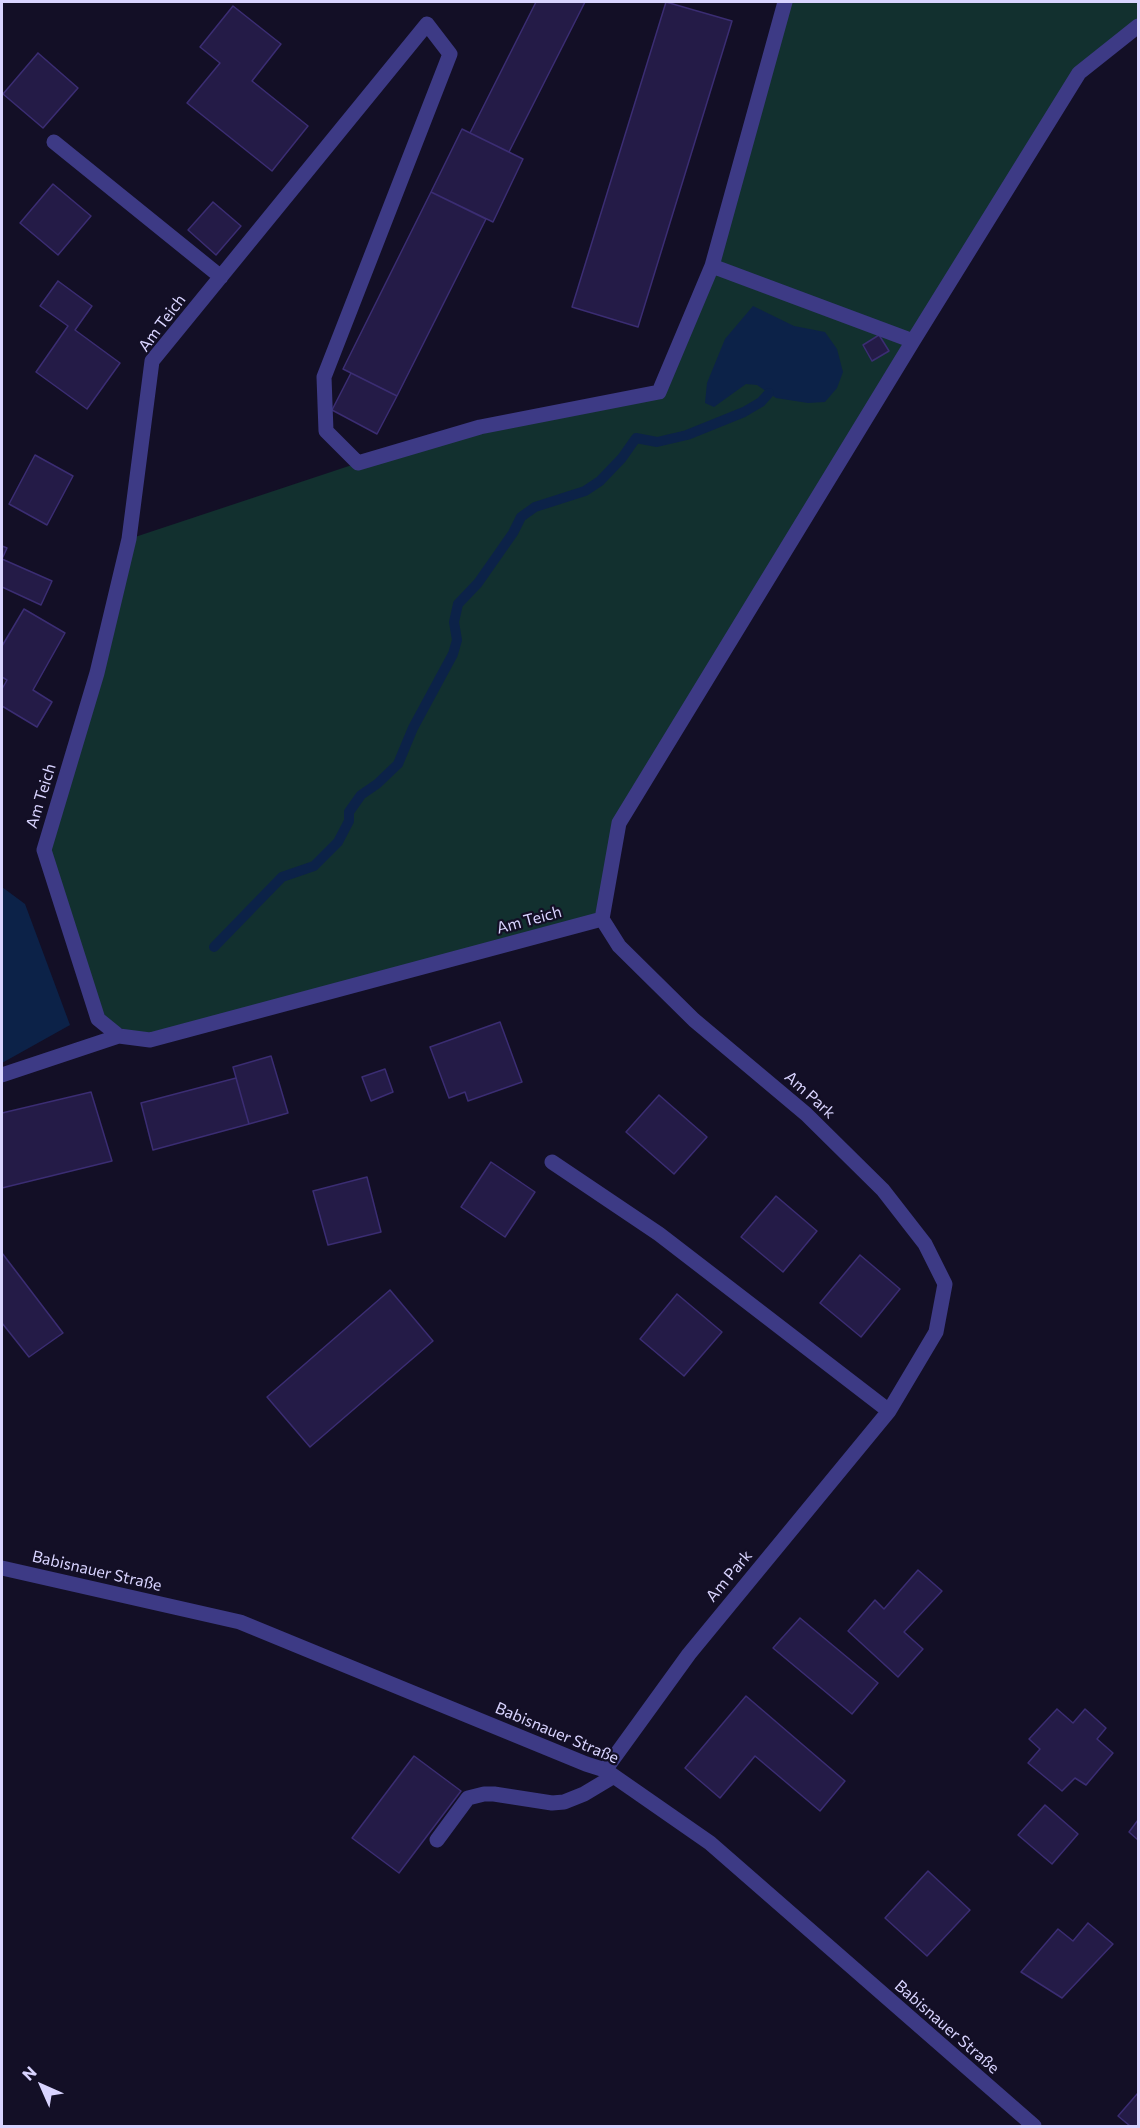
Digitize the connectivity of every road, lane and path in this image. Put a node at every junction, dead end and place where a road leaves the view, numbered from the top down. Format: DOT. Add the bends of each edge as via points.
graph roads {
  1 [pos="785,2"];
  2 [pos="1138,26"];
  3 [pos="54,142"];
  4 [pos="712,266"];
  5 [pos="221,277"];
  6 [pos="913,341"];
  7 [pos="602,918"];
  8 [pos="119,1036"];
  9 [pos="2,1075"];
  10 [pos="552,1162"];
  11 [pos="889,1411"];
  12 [pos="2,1568"];
  13 [pos="610,1773"];
  14 [pos="437,1840"];
  15 [pos="1034,2127"];
  1 -- 4 [label="street"];
  2 -- 6 [label="street" via="1079,73"];
  3 -- 5 [label="street"];
  4 -- 5 [label="street, Am Teich" via="659,392 480,427 358,463 326,431 324,377 450,54 427,24"];
  4 -- 6 [label="street"];
  5 -- 8 [label="street, Am Teich" via="152,361 129,539 97,673 44,850 98,1019"];
  6 -- 7 [label="street" via="619,823"];
  7 -- 8 [label="street, Am Teich" via="150,1040"];
  7 -- 11 [label="street, Am Park" via="619,946 694,1020 806,1114 883,1190 925,1244 945,1284 936,1332"];
  8 -- 9 [label="street"];
  10 -- 11 [label="street" via="659,1234"];
  11 -- 13 [label="street, Am Park" via="688,1654"];
  12 -- 13 [label="street, Babisnauer Straße" via="240,1622"];
  13 -- 14 [label="street" via="584,1794 564,1802 494,1794 468,1798"];
  13 -- 15 [label="street, Babisnauer Straße" via="710,1843"];
}
